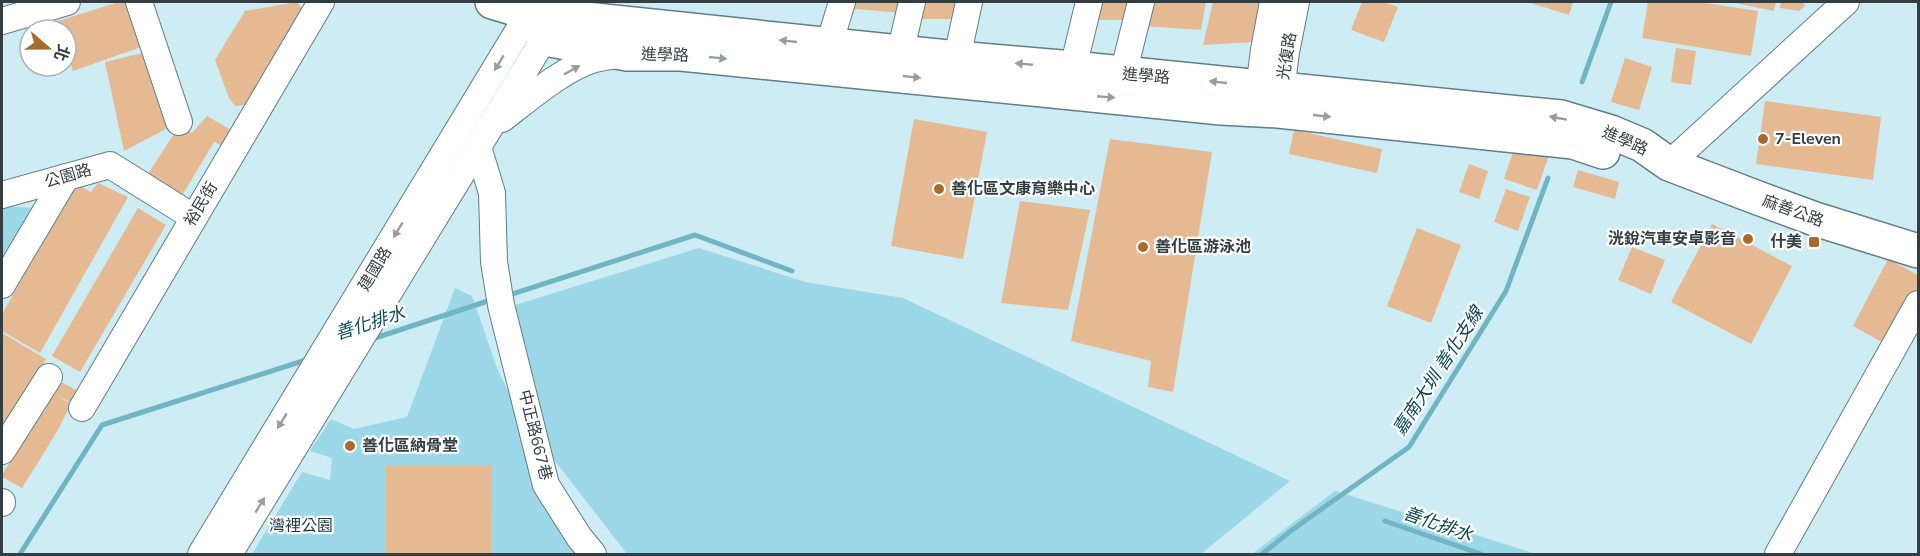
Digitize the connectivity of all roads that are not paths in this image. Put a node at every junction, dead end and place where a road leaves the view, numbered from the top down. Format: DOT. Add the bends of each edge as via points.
graph roads {
  1 [pos="67,2"];
  2 [pos="139,2"];
  3 [pos="321,2"];
  4 [pos="492,2"];
  5 [pos="842,2"];
  6 [pos="912,2"];
  7 [pos="969,2"];
  8 [pos="1089,2"];
  9 [pos="1141,2"];
  10 [pos="1273,2"];
  11 [pos="1296,2"];
  12 [pos="1846,2"];
  13 [pos="2,21"];
  14 [pos="544,23"];
  15 [pos="829,45"];
  16 [pos="900,53"];
  17 [pos="627,54"];
  18 [pos="957,58"];
  19 [pos="1073,68"];
  20 [pos="1124,74"];
  21 [pos="1269,99"];
  22 [pos="179,122"];
  23 [pos="484,137"];
  24 [pos="1669,164"];
  25 [pos="66,177"];
  26 [pos="2,195"];
  27 [pos="193,217"];
  28 [pos="1918,251"];
  29 [pos="2,285"];
  30 [pos="1918,304"];
  31 [pos="339,351"];
  32 [pos="49,377"];
  33 [pos="82,408"];
  34 [pos="2,451"];
  35 [pos="201,555"];
  36 [pos="229,555"];
  37 [pos="592,555"];
  38 [pos="1778,555"];
  1 -- 13 [label="street"];
  2 -- 22 [label="street"];
  3 -- 27 [label="street, 裕民街"];
  4 -- 14 [label="main road"];
  5 -- 15 [label="street"];
  6 -- 16 [label="street"];
  7 -- 18 [label="street"];
  8 -- 19 [label="street"];
  9 -- 20 [label="street"];
  10 -- 21 [label="street, 光復路"];
  11 -- 21 [label="street, 光復路" via="1286,52"];
  12 -- 24 [label="street"];
  15 -- 14 [label="main road, 進學路, one-way"];
  14 -- 17 [label="main road, 進學路"];
  14 -- 23 [label="street, 建國路"];
  14 -- 31 [label="street, 建國路, one-way"];
  15 -- 16 [label="main road, 進學路"];
  16 -- 18 [label="main road, 進學路"];
  17 -- 21 [label="main road, 進學路, one-way" via="681,54"];
  23 -- 17 [label="street, one-way" via="574,69 594,59"];
  19 -- 18 [label="main road, 進學路, one-way"];
  19 -- 20 [label="main road, 進學路"];
  21 -- 20 [label="main road, 進學路, one-way"];
  21 -- 24 [label="main road, 進學路" via="1573,142 1635,162"];
  23 -- 31 [label="street, 建國路" via="366,331"];
  23 -- 37 [label="street, 中正路667巷" via="499,294 546,485"];
  24 -- 28 [label="main road, 麻善公路" via="1815,219"];
  25 -- 26 [label="street, 公園路"];
  25 -- 27 [label="street, 公園路" via="110,165"];
  25 -- 29 [label="street"];
  27 -- 33 [label="street, 裕民街"];
  30 -- 38 [label="street"];
  31 -- 35 [label="street, 建國路, one-way" via="313,371"];
  36 -- 31 [label="street, 建國路, one-way"];
  32 -- 34 [label="street"];
}
